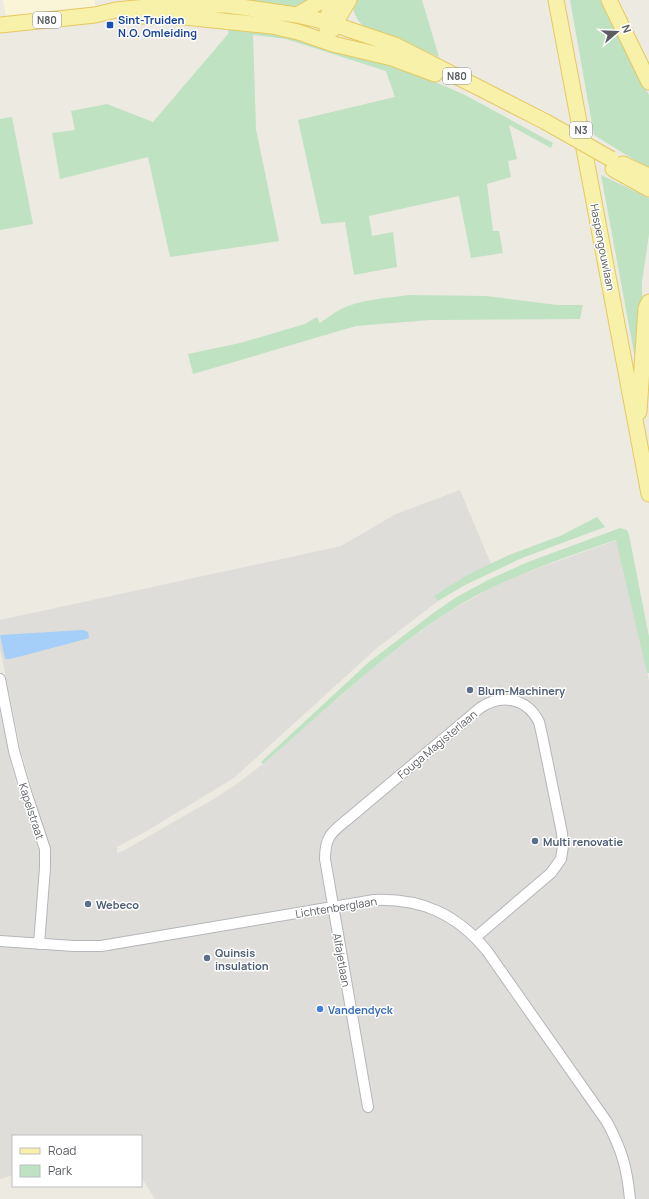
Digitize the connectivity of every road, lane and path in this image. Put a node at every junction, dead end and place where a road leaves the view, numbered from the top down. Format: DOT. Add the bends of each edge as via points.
graph roads {
  1 [pos="323,0"];
  2 [pos="333,0"];
  3 [pos="609,0"];
  4 [pos="349,1"];
  5 [pos="555,3"];
  6 [pos="95,15"];
  7 [pos="297,15"];
  8 [pos="0,25"];
  9 [pos="331,30"];
  10 [pos="367,35"];
  11 [pos="649,82"];
  12 [pos="547,127"];
  13 [pos="612,164"];
  14 [pos="649,177"];
  15 [pos="649,189"];
  16 [pos="648,304"];
  17 [pos="638,433"];
  18 [pos="649,494"];
  19 [pos="0,679"];
  20 [pos="333,907"];
  21 [pos="476,937"];
  22 [pos="0,941"];
  23 [pos="39,944"];
  24 [pos="368,1107"];
  25 [pos="630,1199"];
  1 -- 7 [label="main road"];
  2 -- 9 [label="main road" via="330,7"];
  3 -- 11 [label="main road"];
  4 -- 9 [label="main road"];
  4 -- 10 [label="main road" via="355,21"];
  5 -- 17 [label="main road, Haspengouwlaan / N3"];
  6 -- 7 [label="main road, N80" via="116,10 187,4 227,5"];
  6 -- 8 [label="main road, N80"];
  6 -- 9 [label="main road, N80" via="184,17"];
  7 -- 9 [label="main road, N80"];
  9 -- 10 [label="main road, N80"];
  9 -- 12 [label="main road, N80" via="351,44 386,54 435,74"];
  10 -- 12 [label="main road, N80" via="395,45"];
  12 -- 13 [label="main road, N80, bridge"];
  13 -- 14 [label="main road, N80"];
  13 -- 15 [label="main road, N80"];
  16 -- 17 [label="main road"];
  17 -- 18 [label="main road, Haspengouwlaan / N3"];
  19 -- 23 [label="street, Kapelstraat" via="14,751 45,848"];
  20 -- 21 [label="street, Lichtenberglaan" via="374,900 408,902 440,912 460,923"];
  20 -- 21 [label="street, Fouga Magisterlaan" via="325,859 330,834 480,708 494,700 513,700 522,704 539,722 562,833 562,854 551,873"];
  20 -- 23 [label="street, Lichtenberglaan" via="101,946"];
  20 -- 24 [label="street, Alfajetlaan"];
  21 -- 25 [label="street, Lichtenberglaan" via="616,1139 624,1157"];
  22 -- 23 [label="street, Lichtenberglaan"];
}
